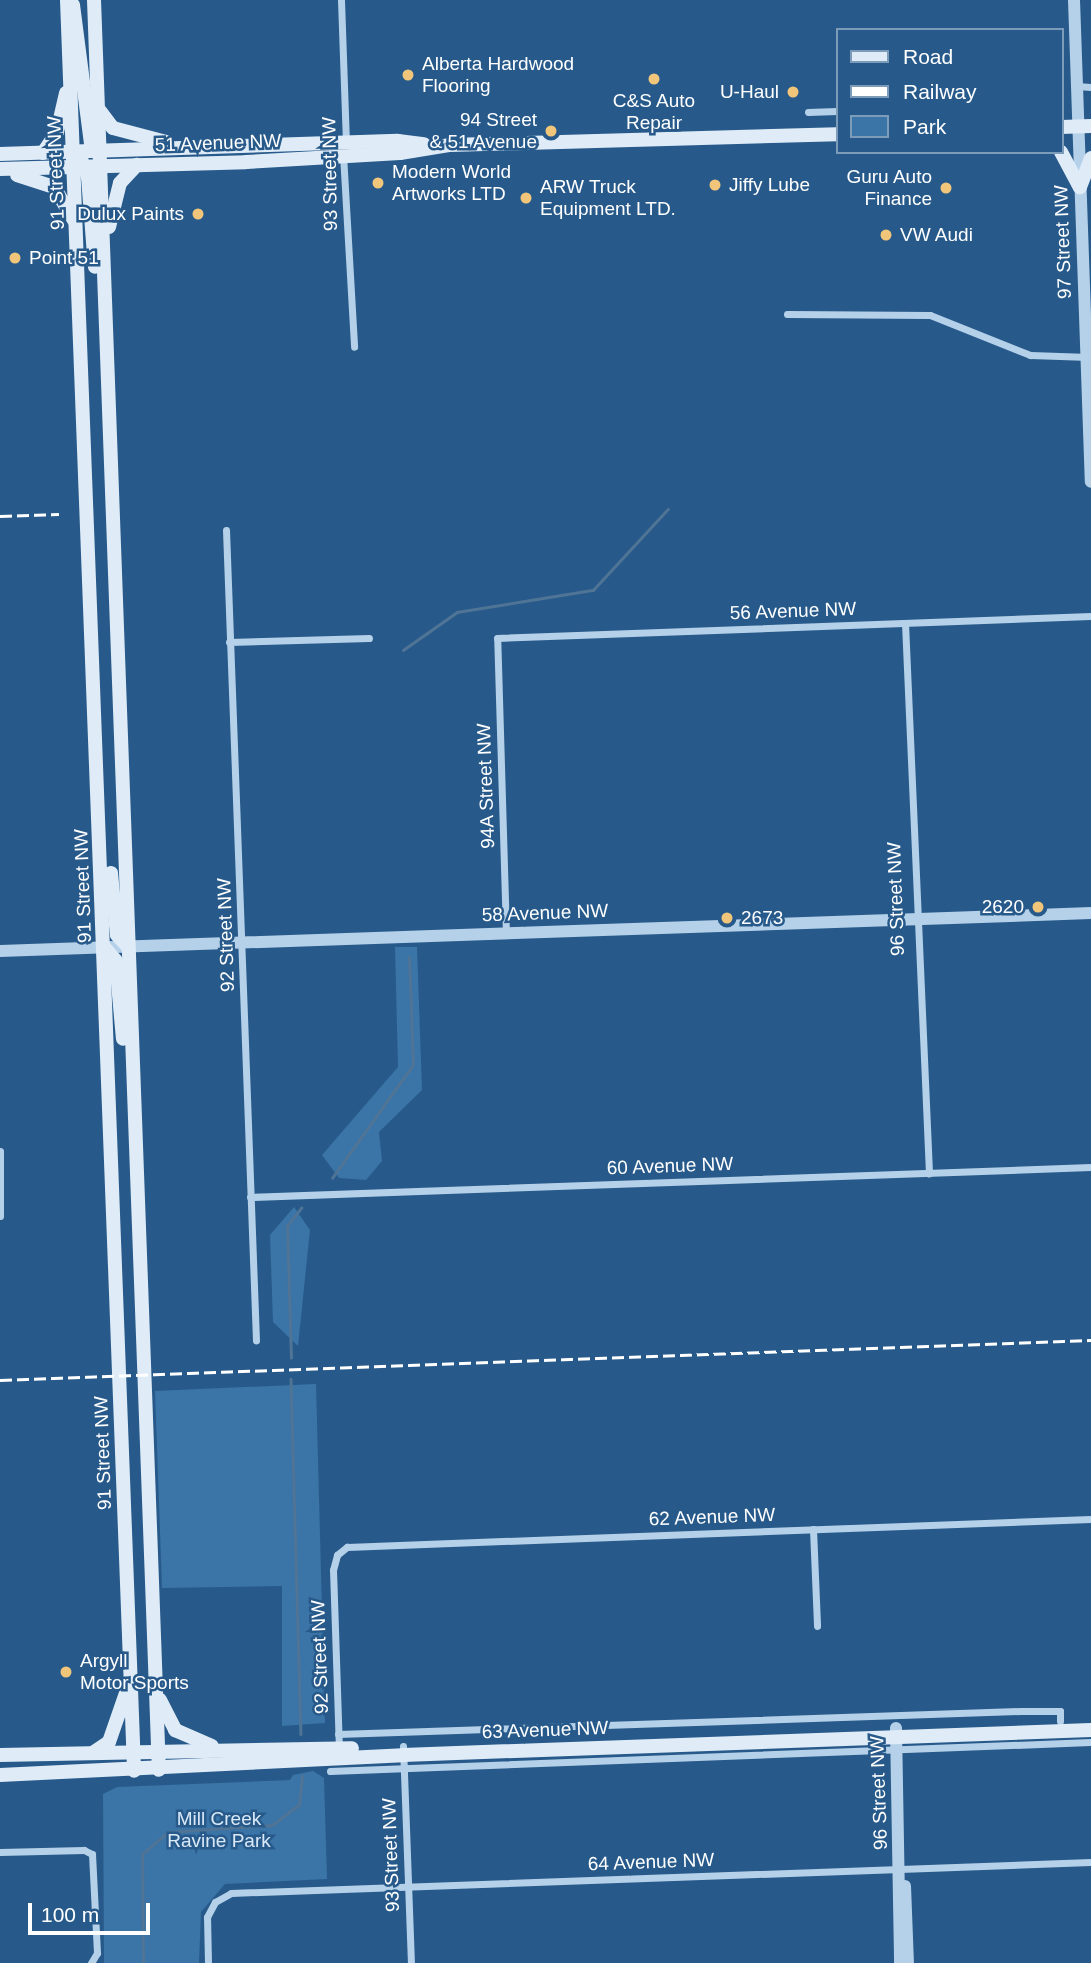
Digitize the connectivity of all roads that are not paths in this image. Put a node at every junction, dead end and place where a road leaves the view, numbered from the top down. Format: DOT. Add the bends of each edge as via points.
graph roads {
  1 [pos="69,0"];
  2 [pos="94,0"];
  3 [pos="341,0"];
  4 [pos="1073,0"];
  5 [pos="71,71"];
  6 [pos="1077,86"];
  7 [pos="1091,87"];
  8 [pos="99,108"];
  9 [pos="836,111"];
  10 [pos="808,112"];
  11 [pos="1063,127"];
  12 [pos="1084,127"];
  13 [pos="836,134"];
  14 [pos="206,148"];
  15 [pos="96,150"];
  16 [pos="345,150"];
  17 [pos="75,152"];
  18 [pos="43,153"];
  19 [pos="0,154"];
  20 [pos="1062,154"];
  21 [pos="1091,158"];
  22 [pos="137,165"];
  23 [pos="101,166"];
  24 [pos="80,167"];
  25 [pos="0,171"];
  26 [pos="1080,187"];
  27 [pos="77,228"];
  28 [pos="104,266"];
  29 [pos="106,312"];
  30 [pos="787,314"];
  31 [pos="354,347"];
  32 [pos="1089,357"];
  33 [pos="1091,482"];
  34 [pos="226,530"];
  35 [pos="1091,617"];
  36 [pos="905,623"];
  37 [pos="369,638"];
  38 [pos="497,638"];
  39 [pos="229,642"];
  40 [pos="100,810"];
  41 [pos="1091,913"];
  42 [pos="916,919"];
  43 [pos="506,934"];
  44 [pos="242,943"];
  45 [pos="104,947"];
  46 [pos="128,947"];
  47 [pos="0,951"];
  48 [pos="134,1096"];
  49 [pos="0,1151"];
  50 [pos="1091,1167"];
  51 [pos="929,1173"];
  52 [pos="250,1197"];
  53 [pos="0,1216"];
  54 [pos="256,1340"];
  55 [pos="1091,1519"];
  56 [pos="813,1529"];
  57 [pos="337,1555"];
  58 [pos="817,1626"];
  59 [pos="131,1675"];
  60 [pos="156,1689"];
  61 [pos="1091,1720"];
  62 [pos="1091,1730"];
  63 [pos="897,1732"];
  64 [pos="1091,1742"];
  65 [pos="339,1747"];
  66 [pos="158,1750"];
  67 [pos="133,1751"];
  68 [pos="221,1751"];
  69 [pos="94,1752"];
  70 [pos="0,1755"];
  71 [pos="403,1756"];
  72 [pos="159,1770"];
  73 [pos="134,1771"];
  74 [pos="330,1771"];
  75 [pos="0,1776"];
  76 [pos="0,1852"];
  77 [pos="1091,1862"];
  78 [pos="901,1869"];
  79 [pos="408,1887"];
  80 [pos="93,1962"];
  81 [pos="208,1963"];
  82 [pos="411,1963"];
  83 [pos="900,1963"];
  84 [pos="908,1963"];
  1 -- 5 [label="main road, 91 Street NW"];
  1 -- 15 [label="main road" via="79,25"];
  2 -- 8 [label="main road"];
  3 -- 16 [label="street, 93 Street NW"];
  4 -- 6 [label="street, 97 Street NW"];
  5 -- 17 [label="main road, 91 Street NW"];
  5 -- 18 [label="main road" via="57,132"];
  6 -- 7 [label="street"];
  6 -- 12 [label="street, 97 Street NW"];
  8 -- 14 [label="main road" via="107,123 121,131"];
  8 -- 15 [label="main road"];
  9 -- 10 [label="street"];
  11 -- 12 [label="main road"];
  12 -- 26 [label="street, 97 Street NW"];
  13 -- 16 [label="main road, 51 Avenue NW" via="436,146 398,141"];
  14 -- 15 [label="main road, 51 Avenue NW"];
  14 -- 16 [label="main road, 51 Avenue NW"];
  15 -- 17 [label="main road, 51 Avenue NW"];
  15 -- 23 [label="main road"];
  16 -- 22 [label="main road, 51 Avenue NW"];
  16 -- 31 [label="street, 93 Street NW"];
  17 -- 18 [label="main road, 51 Avenue NW"];
  17 -- 24 [label="main road"];
  18 -- 19 [label="main road, 51 Avenue NW"];
  20 -- 26 [label="main road"];
  21 -- 26 [label="main road"];
  22 -- 23 [label="main road, 51 Avenue NW"];
  22 -- 28 [label="main road" via="125,176 115,198"];
  23 -- 24 [label="main road, 51 Avenue NW"];
  23 -- 28 [label="main road"];
  24 -- 25 [label="main road, 51 Avenue NW"];
  24 -- 27 [label="main road, 91 Street NW"];
  24 -- 29 [label="main road" via="97,289"];
  25 -- 27 [label="main road" via="54,187"];
  26 -- 32 [label="street, 97 Street NW"];
  27 -- 40 [label="main road, 91 Street NW"];
  28 -- 29 [label="main road"];
  29 -- 46 [label="main road"];
  30 -- 32 [label="street" via="930,315 1030,355"];
  32 -- 33 [label="street, 97 Street NW"];
  34 -- 39 [label="street, 92 Street NW"];
  35 -- 36 [label="street, 56 Avenue NW"];
  36 -- 38 [label="street, 56 Avenue NW"];
  36 -- 42 [label="street, 96 Street NW"];
  37 -- 39 [label="street"];
  38 -- 43 [label="street, 94A Street NW"];
  39 -- 44 [label="street, 92 Street NW"];
  40 -- 45 [label="main road, 91 Street NW"];
  40 -- 46 [label="main road" via="107,832 117,935"];
  41 -- 42 [label="street, 58 Avenue NW"];
  42 -- 43 [label="street, 58 Avenue NW"];
  42 -- 51 [label="street, 96 Street NW"];
  43 -- 44 [label="street, 58 Avenue NW"];
  44 -- 46 [label="street, 58 Avenue NW"];
  44 -- 52 [label="street, 92 Street NW"];
  45 -- 46 [label="street, 58 Avenue NW"];
  45 -- 47 [label="street, 58 Avenue NW"];
  45 -- 48 [label="main road" via="116,961"];
  45 -- 59 [label="main road, 91 Street NW"];
  46 -- 48 [label="main road"];
  48 -- 60 [label="main road"];
  49 -- 53 [label="street"];
  50 -- 51 [label="street, 60 Avenue NW"];
  51 -- 52 [label="street, 60 Avenue NW"];
  52 -- 54 [label="street, 92 Street NW"];
  55 -- 56 [label="street, 62 Avenue NW"];
  56 -- 57 [label="street, 62 Avenue NW" via="355,1545"];
  56 -- 58 [label="street"];
  57 -- 65 [label="street, 92 Street NW" via="333,1570"];
  59 -- 67 [label="main road, 91 Street NW"];
  59 -- 69 [label="main road" via="109,1742"];
  60 -- 66 [label="main road"];
  60 -- 68 [label="main road" via="175,1730"];
  61 -- 63 [label="main road, 63 Avenue NW"];
  62 -- 63 [label="main road, 63 Avenue NW"];
  63 -- 64 [label="street, 63 Avenue NW"];
  63 -- 65 [label="street, 63 Avenue NW"];
  63 -- 71 [label="main road, 63 Avenue NW"];
  63 -- 71 [label="street, 63 Avenue NW"];
  63 -- 78 [label="street, 96 Street NW"];
  65 -- 68 [label="main road, 63 Avenue NW"];
  65 -- 71 [label="main road, 63 Avenue NW"];
  65 -- 72 [label="main road, 63 Avenue NW"];
  66 -- 67 [label="main road, 63 Avenue NW"];
  66 -- 68 [label="main road, 63 Avenue NW"];
  66 -- 72 [label="main road"];
  67 -- 69 [label="main road, 63 Avenue NW"];
  67 -- 73 [label="main road, 91 Street NW"];
  69 -- 70 [label="main road, 63 Avenue NW"];
  71 -- 74 [label="street, 63 Avenue NW"];
  71 -- 79 [label="street, 93 Street NW"];
  72 -- 73 [label="main road, 63 Avenue NW"];
  73 -- 75 [label="main road, 63 Avenue NW"];
  76 -- 80 [label="street" via="84,1850 92,1854"];
  77 -- 78 [label="street, 64 Avenue NW"];
  78 -- 79 [label="street, 64 Avenue NW"];
  78 -- 83 [label="street, 96 Street NW" via="897,1881"];
  78 -- 84 [label="street, 96 Street NW"];
  79 -- 81 [label="street, 64 Avenue NW" via="235,1893 215,1902 206,1922"];
  79 -- 82 [label="street, 93 Street NW"];
}
